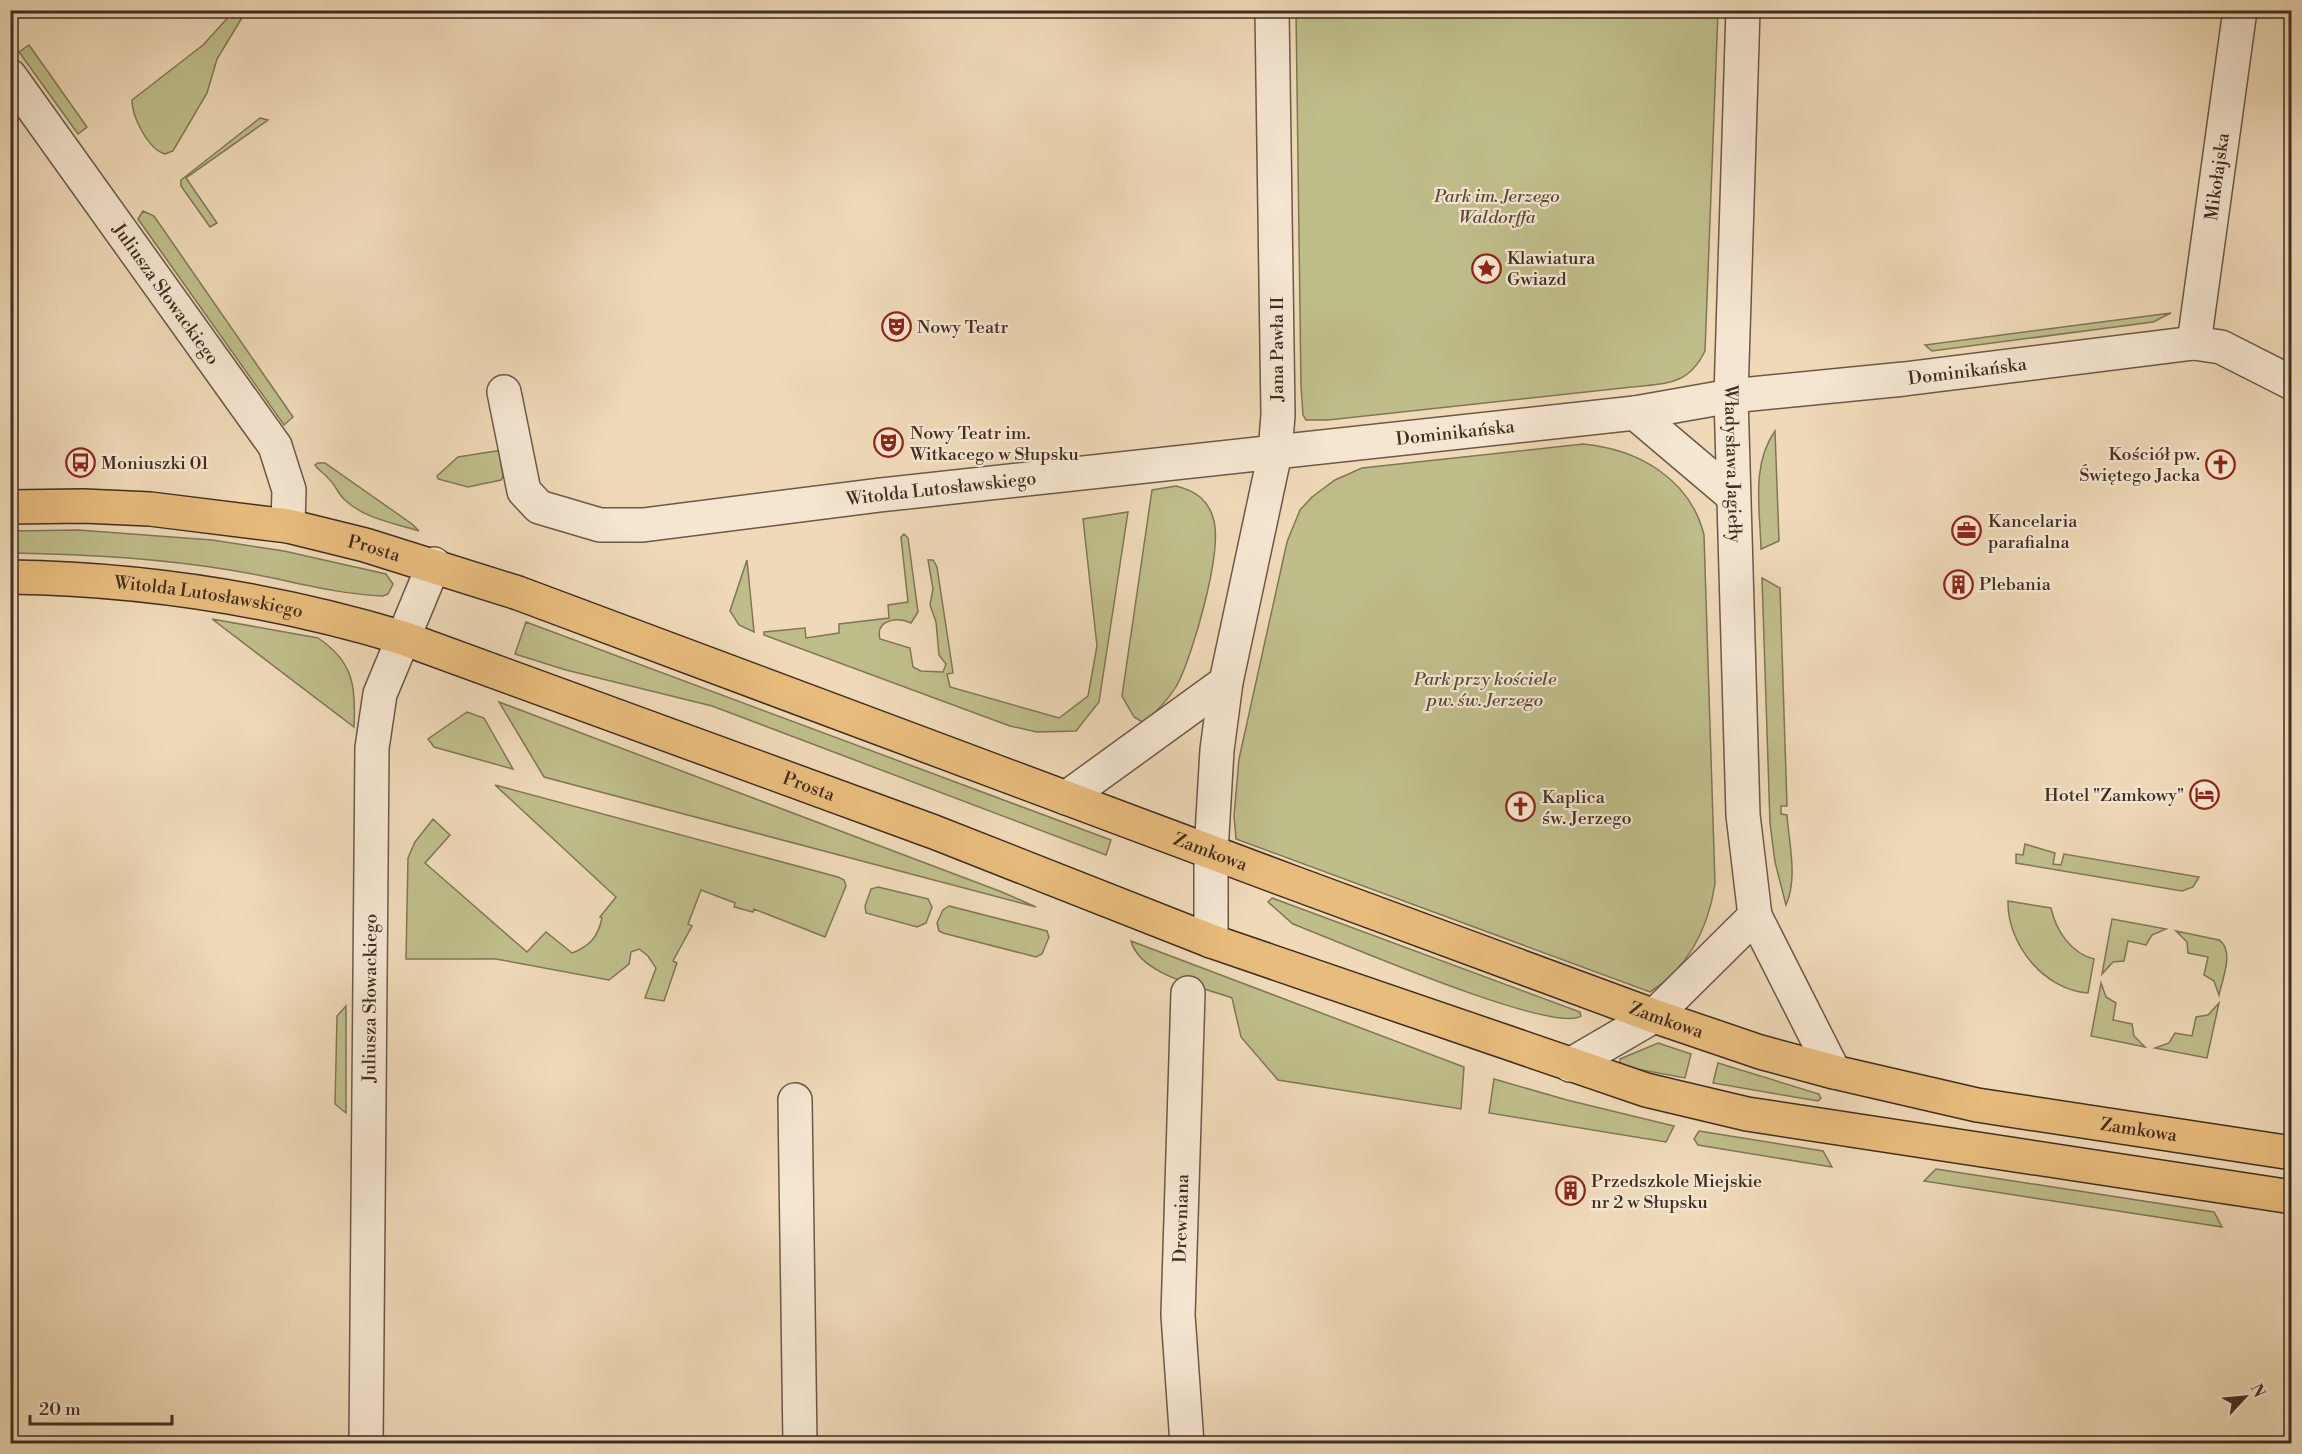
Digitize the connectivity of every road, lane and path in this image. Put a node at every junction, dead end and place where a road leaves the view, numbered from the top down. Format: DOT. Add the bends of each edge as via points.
graph roads {
  1 [pos="1272,10"];
  2 [pos="1743,10"];
  3 [pos="2240,10"];
  4 [pos="10,76"];
  5 [pos="2194,343"];
  6 [pos="2292,383"];
  7 [pos="504,392"];
  8 [pos="1731,396"];
  9 [pos="1635,413"];
  10 [pos="1275,453"];
  11 [pos="1732,496"];
  12 [pos="10,507"];
  13 [pos="288,526"];
  14 [pos="434,564"];
  15 [pos="10,578"];
  16 [pos="403,638"];
  17 [pos="1226,681"];
  18 [pos="1066,798"];
  19 [pos="1210,852"];
  20 [pos="1755,916"];
  21 [pos="1211,941"];
  22 [pos="1188,993"];
  23 [pos="1654,1016"];
  24 [pos="1570,1065"];
  25 [pos="1834,1072"];
  26 [pos="795,1100"];
  27 [pos="2292,1153"];
  28 [pos="2292,1197"];
  29 [pos="366,1443"];
  30 [pos="800,1443"];
  31 [pos="1186,1443"];
  1 -- 10 [label="street, Jana Pawła II" via="1279,387"];
  2 -- 8 [label="street, Władysława Jagiełły"];
  3 -- 5 [label="street, Mikołajska"];
  4 -- 13 [label="street, Juliusza Słowackiego" via="275,446 289,490"];
  5 -- 6 [label="street, Dominikańska" via="2221,347"];
  5 -- 8 [label="street, Dominikańska"];
  7 -- 10 [label="street, Witolda Lutosławskiego" via="524,491 539,507 600,525 643,525"];
  8 -- 9 [label="street, Dominikańska"];
  8 -- 11 [label="street, Władysława Jagiełły"];
  9 -- 10 [label="street, Dominikańska"];
  9 -- 11 [label="street"];
  10 -- 17 [label="street, Jana Pawła II"];
  11 -- 20 [label="street, Władysława Jagiełły" via="1743,815"];
  12 -- 13 [label="main road" via="150,509"];
  13 -- 14 [label="main road, Prosta"];
  14 -- 16 [label="street, Juliusza Słowackiego"];
  14 -- 18 [label="main road, Prosta"];
  15 -- 16 [label="main road, Witolda Lutosławskiego" via="75,578 179,587 318,614"];
  16 -- 21 [label="main road, Prosta" via="934,832"];
  16 -- 29 [label="street, Juliusza Słowackiego" via="380,694 372,748"];
  17 -- 18 [label="street"];
  17 -- 19 [label="street, Jana Pawła II" via="1216,750"];
  18 -- 19 [label="main road, Zamkowa"];
  19 -- 21 [label="street, Jana Pawła II"];
  19 -- 23 [label="main road, Zamkowa"];
  20 -- 23 [label="street"];
  20 -- 25 [label="street, Władysława Jagiełły"];
  21 -- 24 [label="main road"];
  22 -- 31 [label="street, Drewniana" via="1178,1315"];
  23 -- 24 [label="street"];
  23 -- 25 [label="main road, Zamkowa"];
  24 -- 28 [label="main road" via="1646,1090 1747,1114"];
  25 -- 27 [label="main road, Zamkowa" via="1977,1105"];
  26 -- 30 [label="street"];
}
